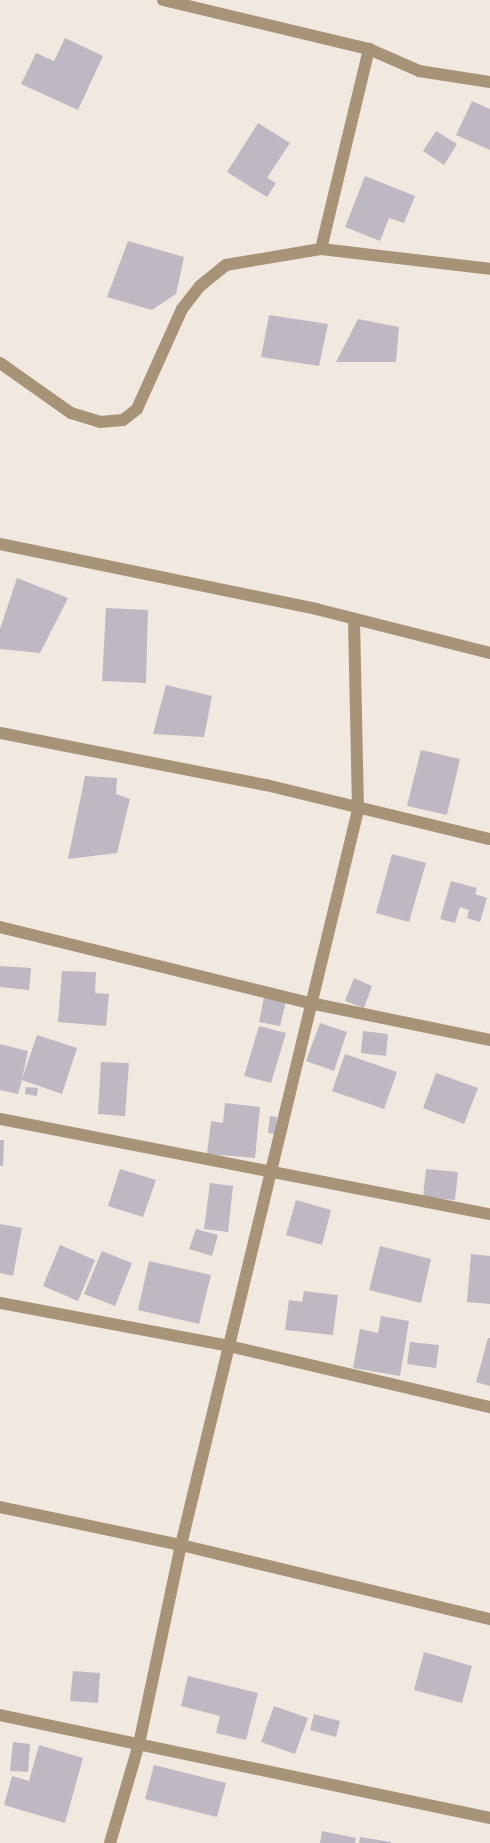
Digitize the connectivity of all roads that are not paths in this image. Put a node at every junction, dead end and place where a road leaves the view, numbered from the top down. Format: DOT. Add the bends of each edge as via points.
graph roads {
  1 [pos="163,0"];
  2 [pos="369,49"];
  3 [pos="490,82"];
  4 [pos="321,249"];
  5 [pos="490,269"];
  6 [pos="0,363"];
  7 [pos="0,544"];
  8 [pos="354,619"];
  9 [pos="490,653"];
  10 [pos="0,733"];
  11 [pos="358,810"];
  12 [pos="490,839"];
  13 [pos="0,928"];
  14 [pos="310,1003"];
  15 [pos="490,1040"];
  16 [pos="0,1120"];
  17 [pos="271,1170"];
  18 [pos="490,1214"];
  19 [pos="0,1302"];
  20 [pos="228,1346"];
  21 [pos="490,1407"];
  22 [pos="0,1507"];
  23 [pos="181,1545"];
  24 [pos="490,1619"];
  25 [pos="0,1715"];
  26 [pos="139,1744"];
  27 [pos="490,1818"];
  28 [pos="110,1843"];
  1 -- 2 [label="street"];
  2 -- 3 [label="street" via="419,71"];
  2 -- 4 [label="street"];
  4 -- 5 [label="street"];
  4 -- 6 [label="street" via="226,265 200,286 182,309 137,409 123,420 100,422 71,413"];
  7 -- 8 [label="street"];
  8 -- 9 [label="street"];
  8 -- 11 [label="street"];
  10 -- 11 [label="street" via="266,785"];
  11 -- 12 [label="street"];
  11 -- 14 [label="street"];
  13 -- 14 [label="street"];
  14 -- 15 [label="street"];
  14 -- 17 [label="street"];
  16 -- 17 [label="street"];
  17 -- 18 [label="street"];
  17 -- 20 [label="street"];
  19 -- 20 [label="street"];
  20 -- 21 [label="street"];
  20 -- 23 [label="street"];
  22 -- 23 [label="street"];
  23 -- 24 [label="street"];
  23 -- 26 [label="street"];
  25 -- 26 [label="street"];
  26 -- 27 [label="street"];
  26 -- 28 [label="street"];
}
